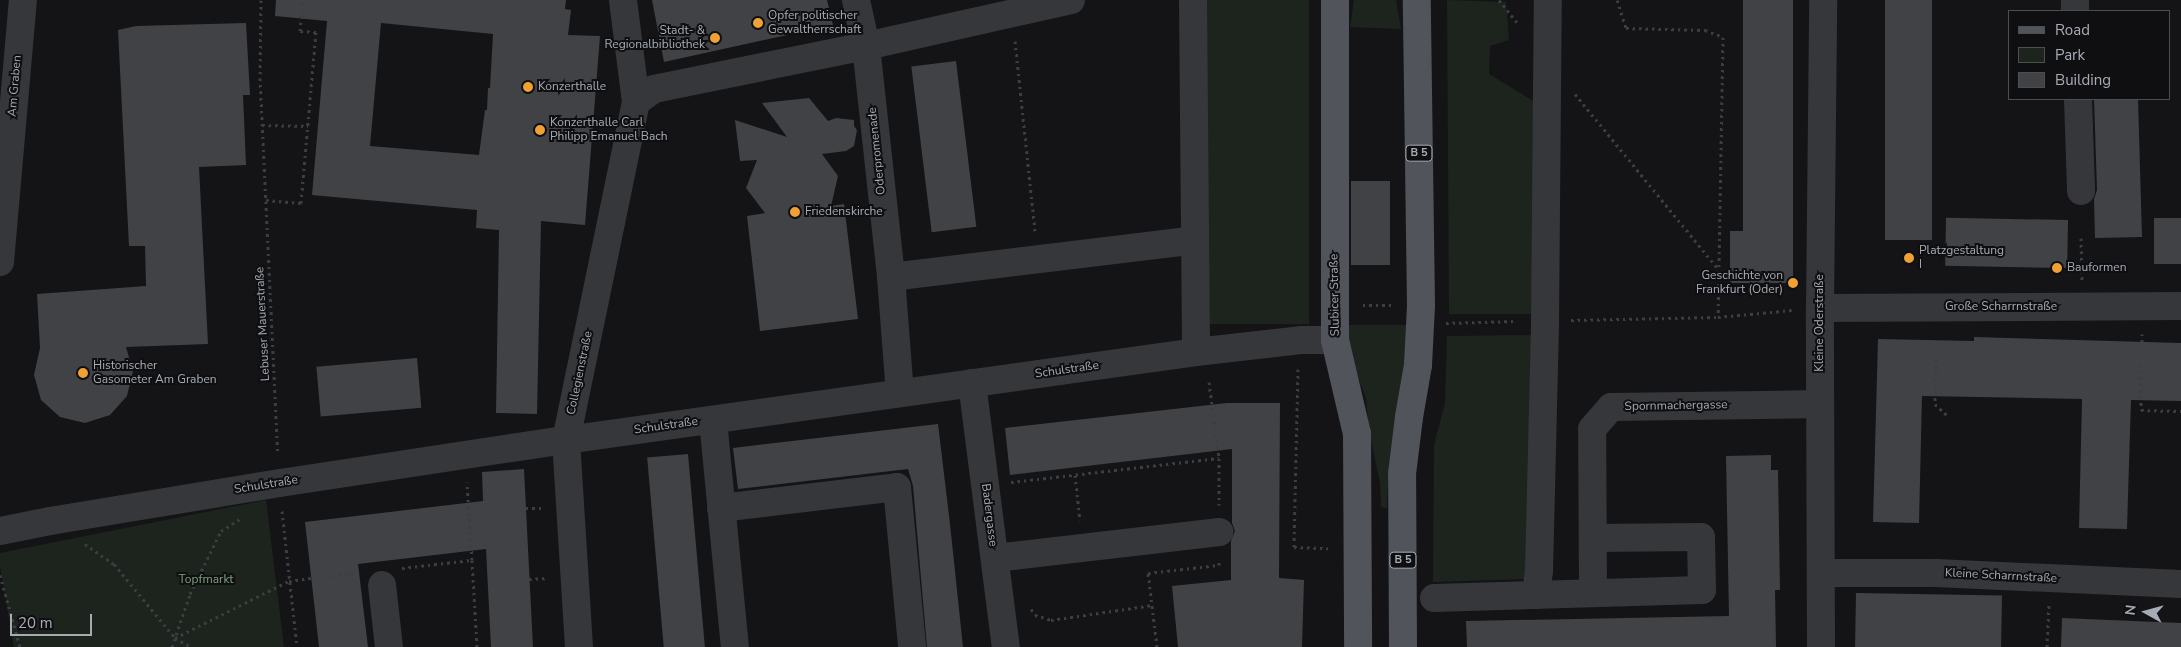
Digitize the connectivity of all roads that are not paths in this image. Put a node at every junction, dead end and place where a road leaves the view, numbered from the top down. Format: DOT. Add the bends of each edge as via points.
graph roads {
  1 [pos="23,0"];
  2 [pos="623,0"];
  3 [pos="856,0"];
  4 [pos="1071,0"];
  5 [pos="1193,0"];
  6 [pos="1335,0"];
  7 [pos="1417,0"];
  8 [pos="1548,0"];
  9 [pos="1823,0"];
  10 [pos="866,46"];
  11 [pos="2078,100"];
  12 [pos="636,102"];
  13 [pos="5,140"];
  14 [pos="2081,191"];
  15 [pos="1196,240"];
  16 [pos="0,262"];
  17 [pos="891,277"];
  18 [pos="2181,306"];
  19 [pos="1820,308"];
  20 [pos="1335,340"];
  21 [pos="1196,352"];
  22 [pos="972,383"];
  23 [pos="900,393"];
  24 [pos="1820,404"];
  25 [pos="712,420"];
  26 [pos="566,440"];
  27 [pos="721,508"];
  28 [pos="0,531"];
  29 [pos="1219,532"];
  30 [pos="1593,538"];
  31 [pos="995,558"];
  32 [pos="1821,573"];
  33 [pos="380,575"];
  34 [pos="2181,584"];
  35 [pos="1593,593"];
  36 [pos="1536,595"];
  37 [pos="1434,598"];
  38 [pos="388,647"];
  39 [pos="579,647"];
  40 [pos="735,647"];
  41 [pos="912,647"];
  42 [pos="1006,647"];
  43 [pos="1358,647"];
  44 [pos="1403,647"];
  45 [pos="1821,647"];
  1 -- 13 [label="street, Am Graben"];
  2 -- 12 [label="street, Collegienstraße"];
  3 -- 10 [label="street, Oderpromenade"];
  4 -- 10 [label="street"];
  5 -- 15 [label="street"];
  6 -- 20 [label="main road, Slubicer Straße"];
  7 -- 44 [label="main road, B 5" via="1430,314 1409,416 1402,474"];
  8 -- 36 [label="street" via="1545,321"];
  9 -- 19 [label="street, Kleine Oderstraße"];
  10 -- 12 [label="street" via="654,89"];
  10 -- 17 [label="street, Oderpromenade"];
  11 -- 14 [label="street"];
  12 -- 26 [label="street, Collegienstraße"];
  13 -- 16 [label="street, Am Graben"];
  15 -- 17 [label="street"];
  15 -- 21 [label="street"];
  17 -- 23 [label="street, Oderpromenade"];
  18 -- 19 [label="street, Große Scharrnstraße"];
  19 -- 24 [label="street, Kleine Oderstraße"];
  20 -- 21 [label="street, Schulstraße" via="1302,340"];
  20 -- 43 [label="main road, Slubicer Straße" via="1356,434"];
  21 -- 22 [label="street, Schulstraße"];
  22 -- 23 [label="street, Schulstraße"];
  22 -- 31 [label="street, Badergasse"];
  23 -- 25 [label="street, Schulstraße"];
  24 -- 30 [label="street, Spornmachergasse" via="1611,407 1592,429"];
  24 -- 32 [label="street, Kleine Oderstraße"];
  25 -- 26 [label="street, Schulstraße"];
  25 -- 27 [label="street"];
  26 -- 28 [label="street, Schulstraße" via="280,483"];
  26 -- 39 [label="street, Collegienstraße"];
  27 -- 40 [label="street"];
  27 -- 41 [label="street" via="896,487"];
  29 -- 31 [label="street"];
  30 -- 35 [label="street, Spornmachergasse"];
  30 -- 35 [label="street" via="1701,537 1702,590"];
  31 -- 42 [label="street, Badergasse"];
  32 -- 34 [label="street, Kleine Scharrnstraße" via="1936,573"];
  32 -- 45 [label="street, Kleine Oderstraße"];
  33 -- 38 [label="street"];
  35 -- 36 [label="street"];
  36 -- 37 [label="street"];
}
